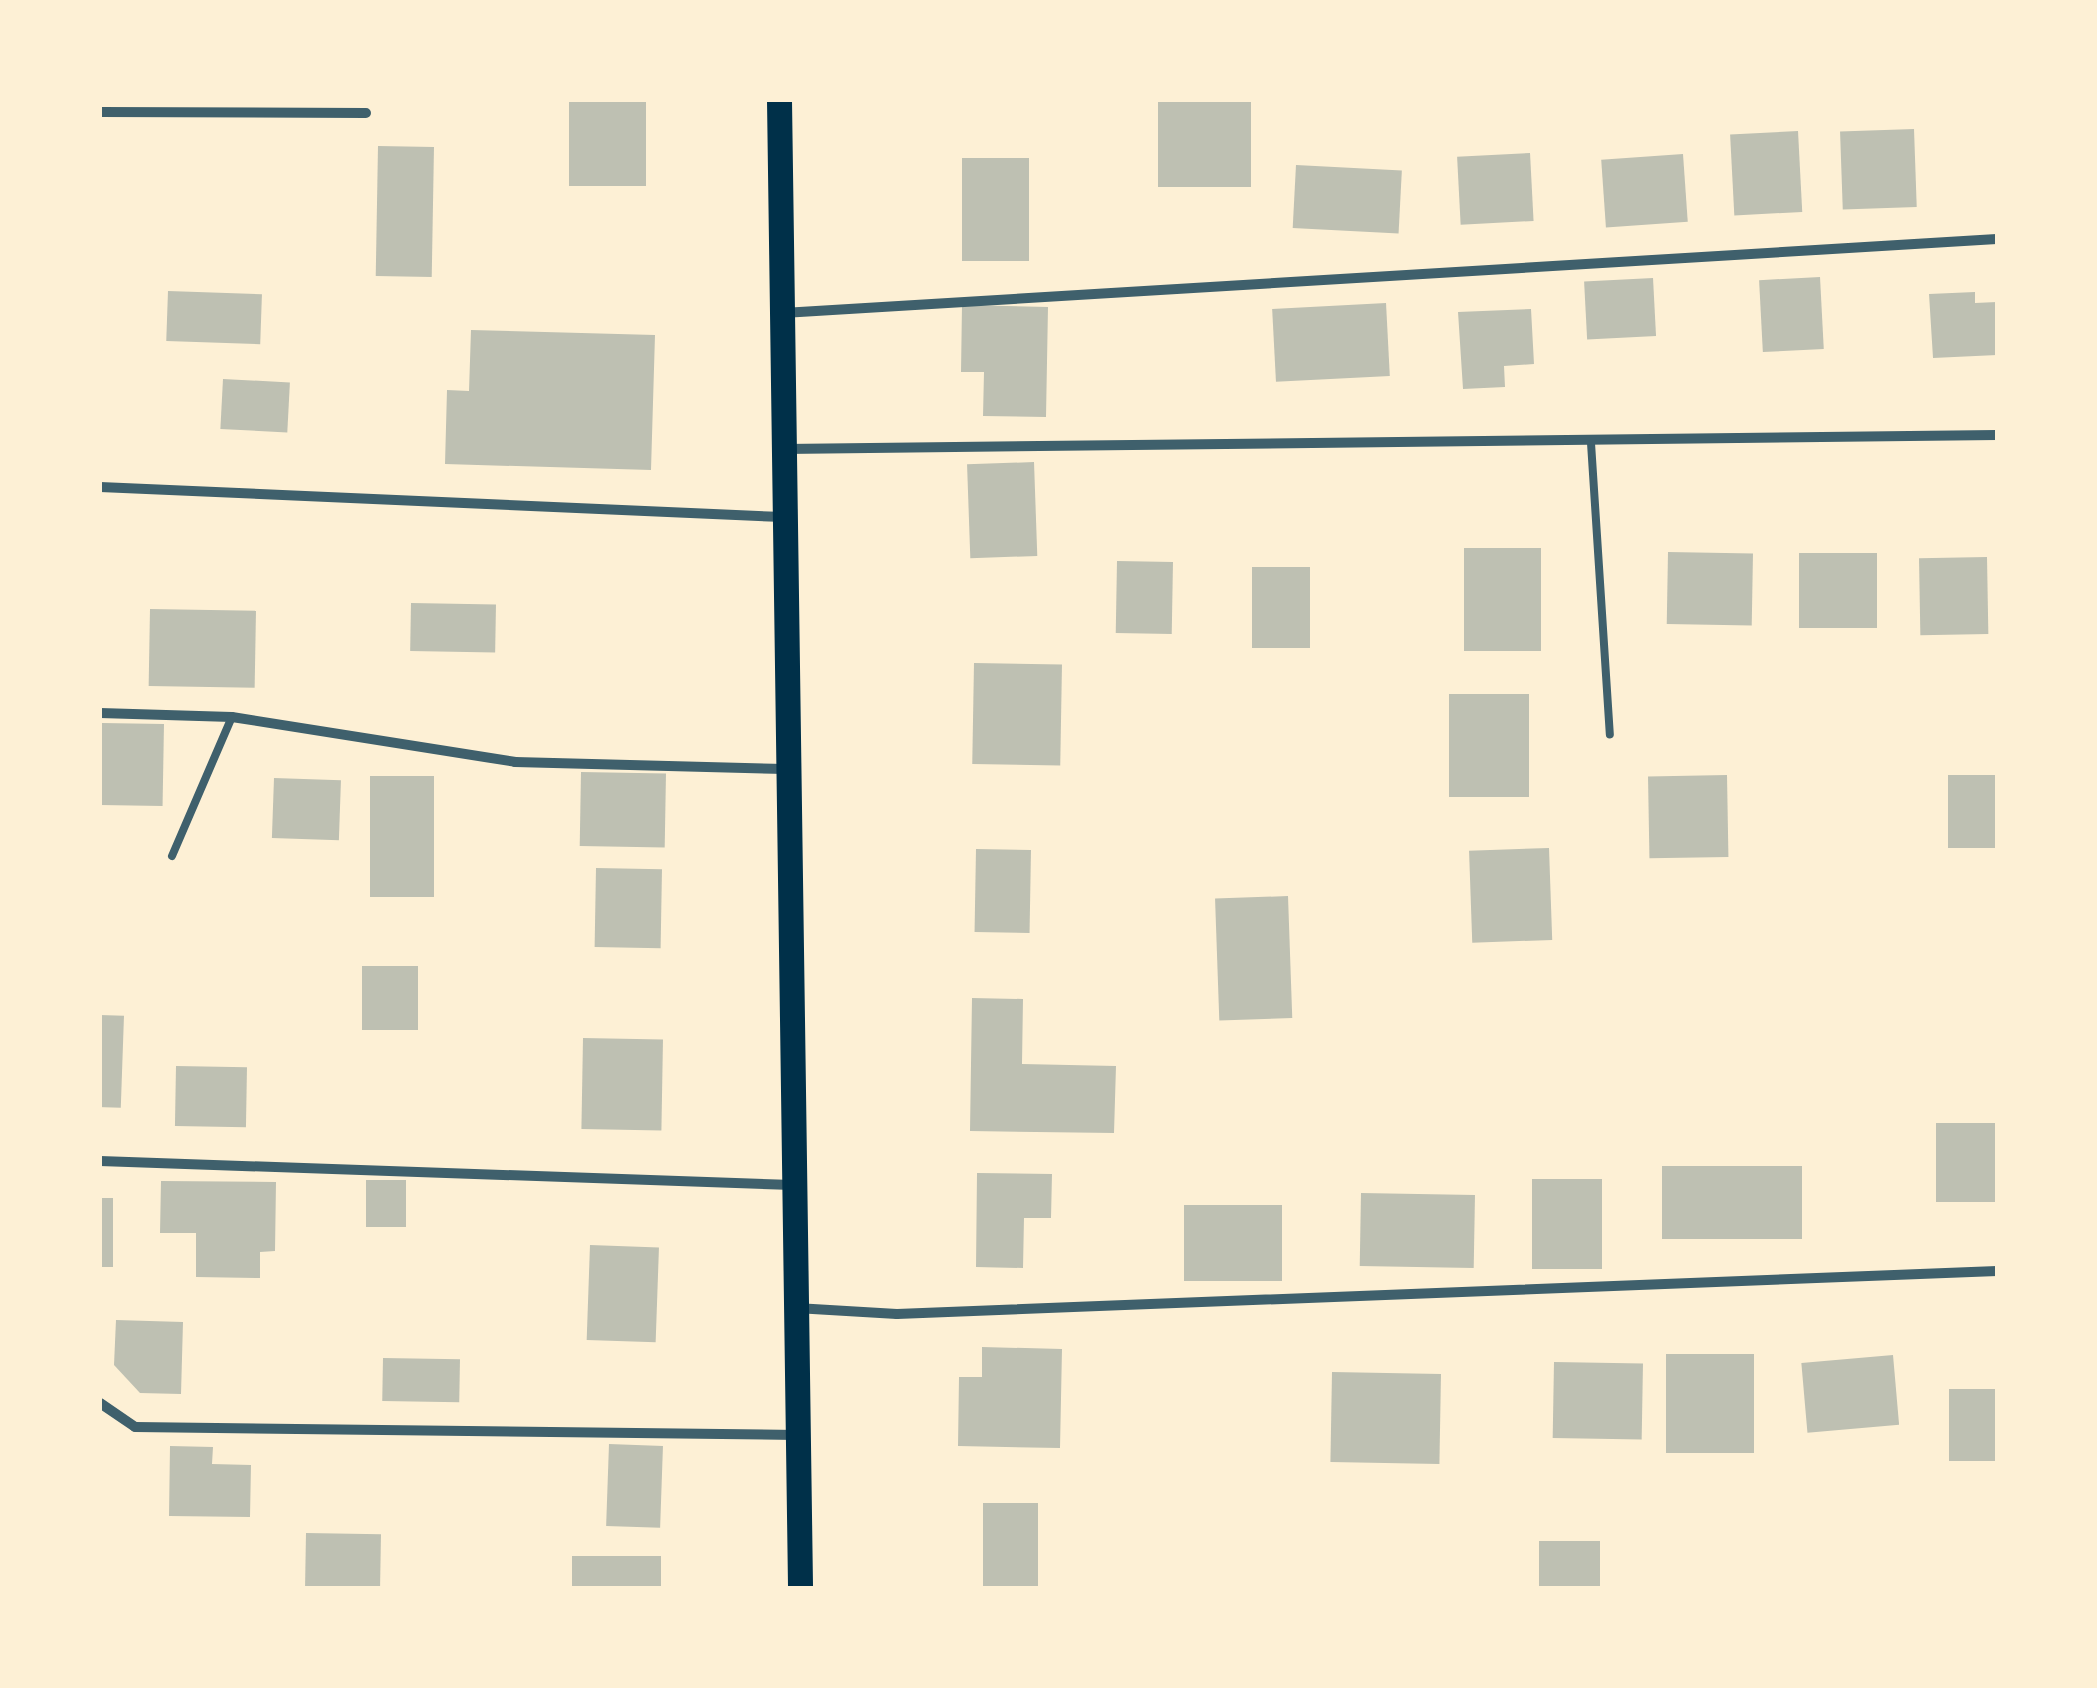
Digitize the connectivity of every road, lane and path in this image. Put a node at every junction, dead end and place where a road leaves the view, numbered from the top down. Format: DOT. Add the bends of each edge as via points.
graph roads {
  1 [pos="779,100"];
  2 [pos="100,112"];
  3 [pos="366,113"];
  4 [pos="1997,239"];
  5 [pos="782,314"];
  6 [pos="1997,435"];
  7 [pos="1591,443"];
  8 [pos="784,449"];
  9 [pos="100,486"];
  10 [pos="785,518"];
  11 [pos="100,713"];
  12 [pos="232,717"];
  13 [pos="1610,734"];
  14 [pos="788,768"];
  15 [pos="172,856"];
  16 [pos="100,1162"];
  17 [pos="794,1185"];
  18 [pos="1997,1271"];
  19 [pos="796,1308"];
  20 [pos="100,1403"];
  21 [pos="798,1435"];
  22 [pos="800,1588"];
  1 -- 5 [label="main road"];
  2 -- 3 [label="street"];
  4 -- 5 [label="street"];
  5 -- 8 [label="main road"];
  6 -- 7 [label="street"];
  7 -- 8 [label="street"];
  7 -- 13 [label="lane"];
  8 -- 10 [label="main road"];
  9 -- 10 [label="street"];
  10 -- 14 [label="main road"];
  11 -- 12 [label="street"];
  12 -- 14 [label="street" via="515,762"];
  12 -- 15 [label="lane"];
  14 -- 17 [label="main road"];
  16 -- 17 [label="street"];
  17 -- 19 [label="main road"];
  18 -- 19 [label="street" via="897,1314"];
  19 -- 21 [label="main road"];
  20 -- 21 [label="street" via="134,1427"];
  21 -- 22 [label="main road"];
}
